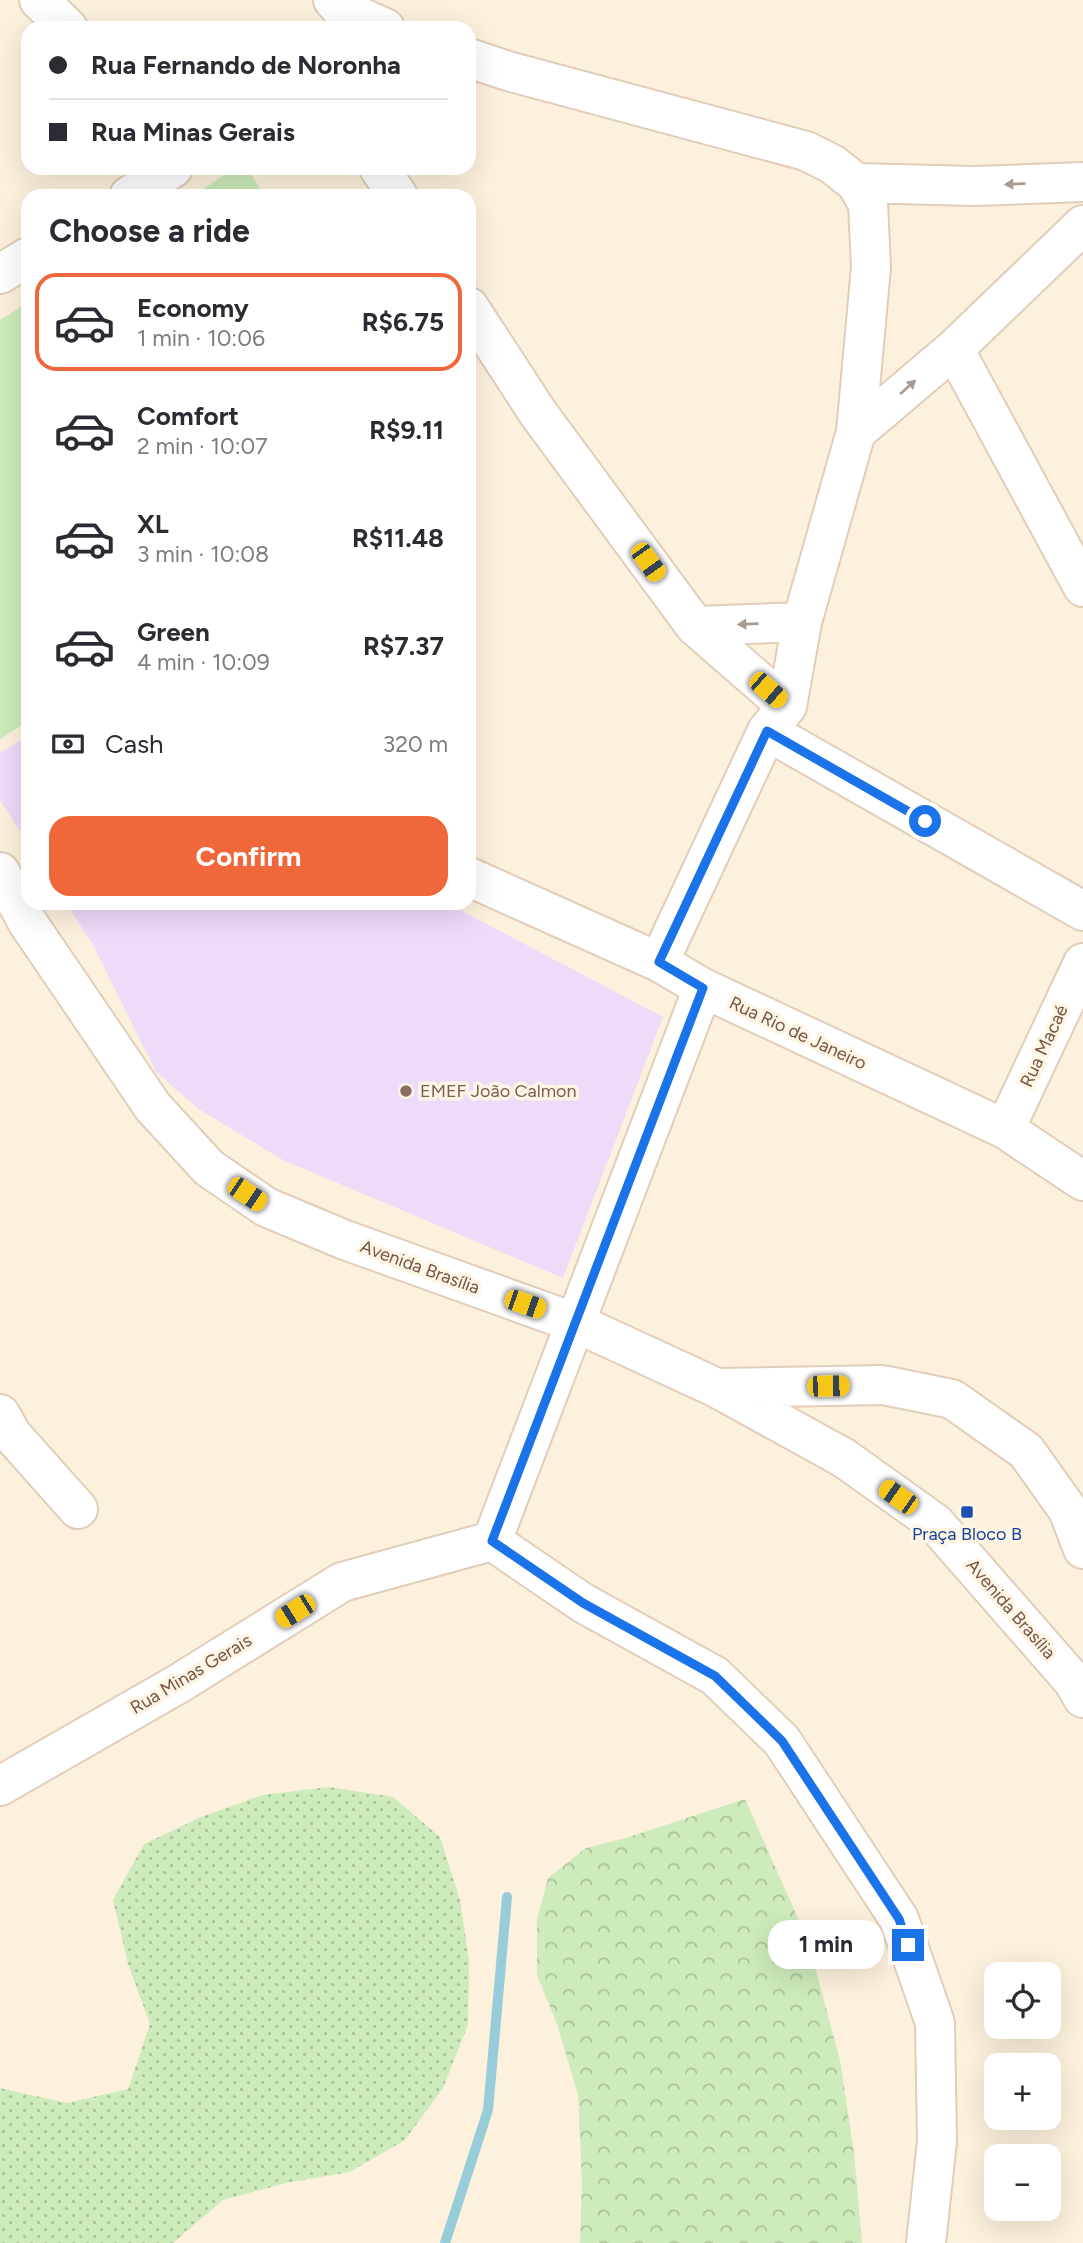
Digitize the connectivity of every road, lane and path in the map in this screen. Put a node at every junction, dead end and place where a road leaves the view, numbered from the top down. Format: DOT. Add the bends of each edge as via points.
graph roads {
  1 [pos="39,0"];
  2 [pos="331,12"];
  3 [pos="61,21"];
  4 [pos="361,21"];
  5 [pos="476,60"];
  6 [pos="162,175"];
  7 [pos="1083,182"];
  8 [pos="856,183"];
  9 [pos="140,189"];
  10 [pos="1083,225"];
  11 [pos="21,261"];
  12 [pos="0,274"];
  13 [pos="476,318"];
  14 [pos="954,349"];
  15 [pos="856,432"];
  16 [pos="1083,587"];
  17 [pos="802,622"];
  18 [pos="695,626"];
  19 [pos="777,719"];
  20 [pos="0,872"];
  21 [pos="476,880"];
  22 [pos="1083,911"];
  23 [pos="14,931"];
  24 [pos="659,962"];
  25 [pos="1083,962"];
  26 [pos="703,988"];
  27 [pos="1005,1129"];
  28 [pos="1083,1181"];
  29 [pos="576,1323"];
  30 [pos="717,1388"];
  31 [pos="0,1414"];
  32 [pos="78,1509"];
  33 [pos="492,1541"];
  34 [pos="1083,1549"];
  35 [pos="1083,1698"];
  36 [pos="0,1786"];
  37 [pos="926,2243"];
  1 -- 3 [label="street"];
  2 -- 4 [label="street"];
  5 -- 8 [label="street" via="806,151"];
  6 -- 9 [label="street"];
  7 -- 8 [label="street, one-way" via="975,186"];
  8 -- 15 [label="street" via="868,204 872,241"];
  10 -- 14 [label="street"];
  11 -- 12 [label="street"];
  13 -- 18 [label="street" via="538,413"];
  15 -- 14 [label="street, one-way"];
  14 -- 16 [label="street"];
  15 -- 17 [label="street"];
  17 -- 18 [label="street, one-way"];
  17 -- 19 [label="street"];
  18 -- 19 [label="street"];
  19 -- 22 [label="street"];
  19 -- 24 [label="street"];
  20 -- 23 [label="street, Avenida Brasília"];
  21 -- 24 [label="street, Rua Rio de Janeiro"];
  23 -- 29 [label="street, Avenida Brasília" via="153,1107 209,1168 266,1207"];
  24 -- 26 [label="street, Rua Rio de Janeiro"];
  25 -- 27 [label="street, Rua Macaé"];
  26 -- 27 [label="street, Rua Rio de Janeiro"];
  26 -- 29 [label="street"];
  27 -- 28 [label="street, Rua Rio de Janeiro"];
  29 -- 30 [label="street, Avenida Brasília"];
  29 -- 33 [label="street"];
  30 -- 34 [label="street" via="883,1385 952,1399 1026,1451 1068,1510"];
  30 -- 35 [label="street, Avenida Brasília" via="844,1458 935,1523"];
  31 -- 32 [label="street" via="12,1435"];
  33 -- 36 [label="street, Rua Minas Gerais" via="342,1581 178,1684"];
  33 -- 37 [label="street" via="583,1603 715,1676 782,1741 899,1919 935,2023 937,2141"];
}
